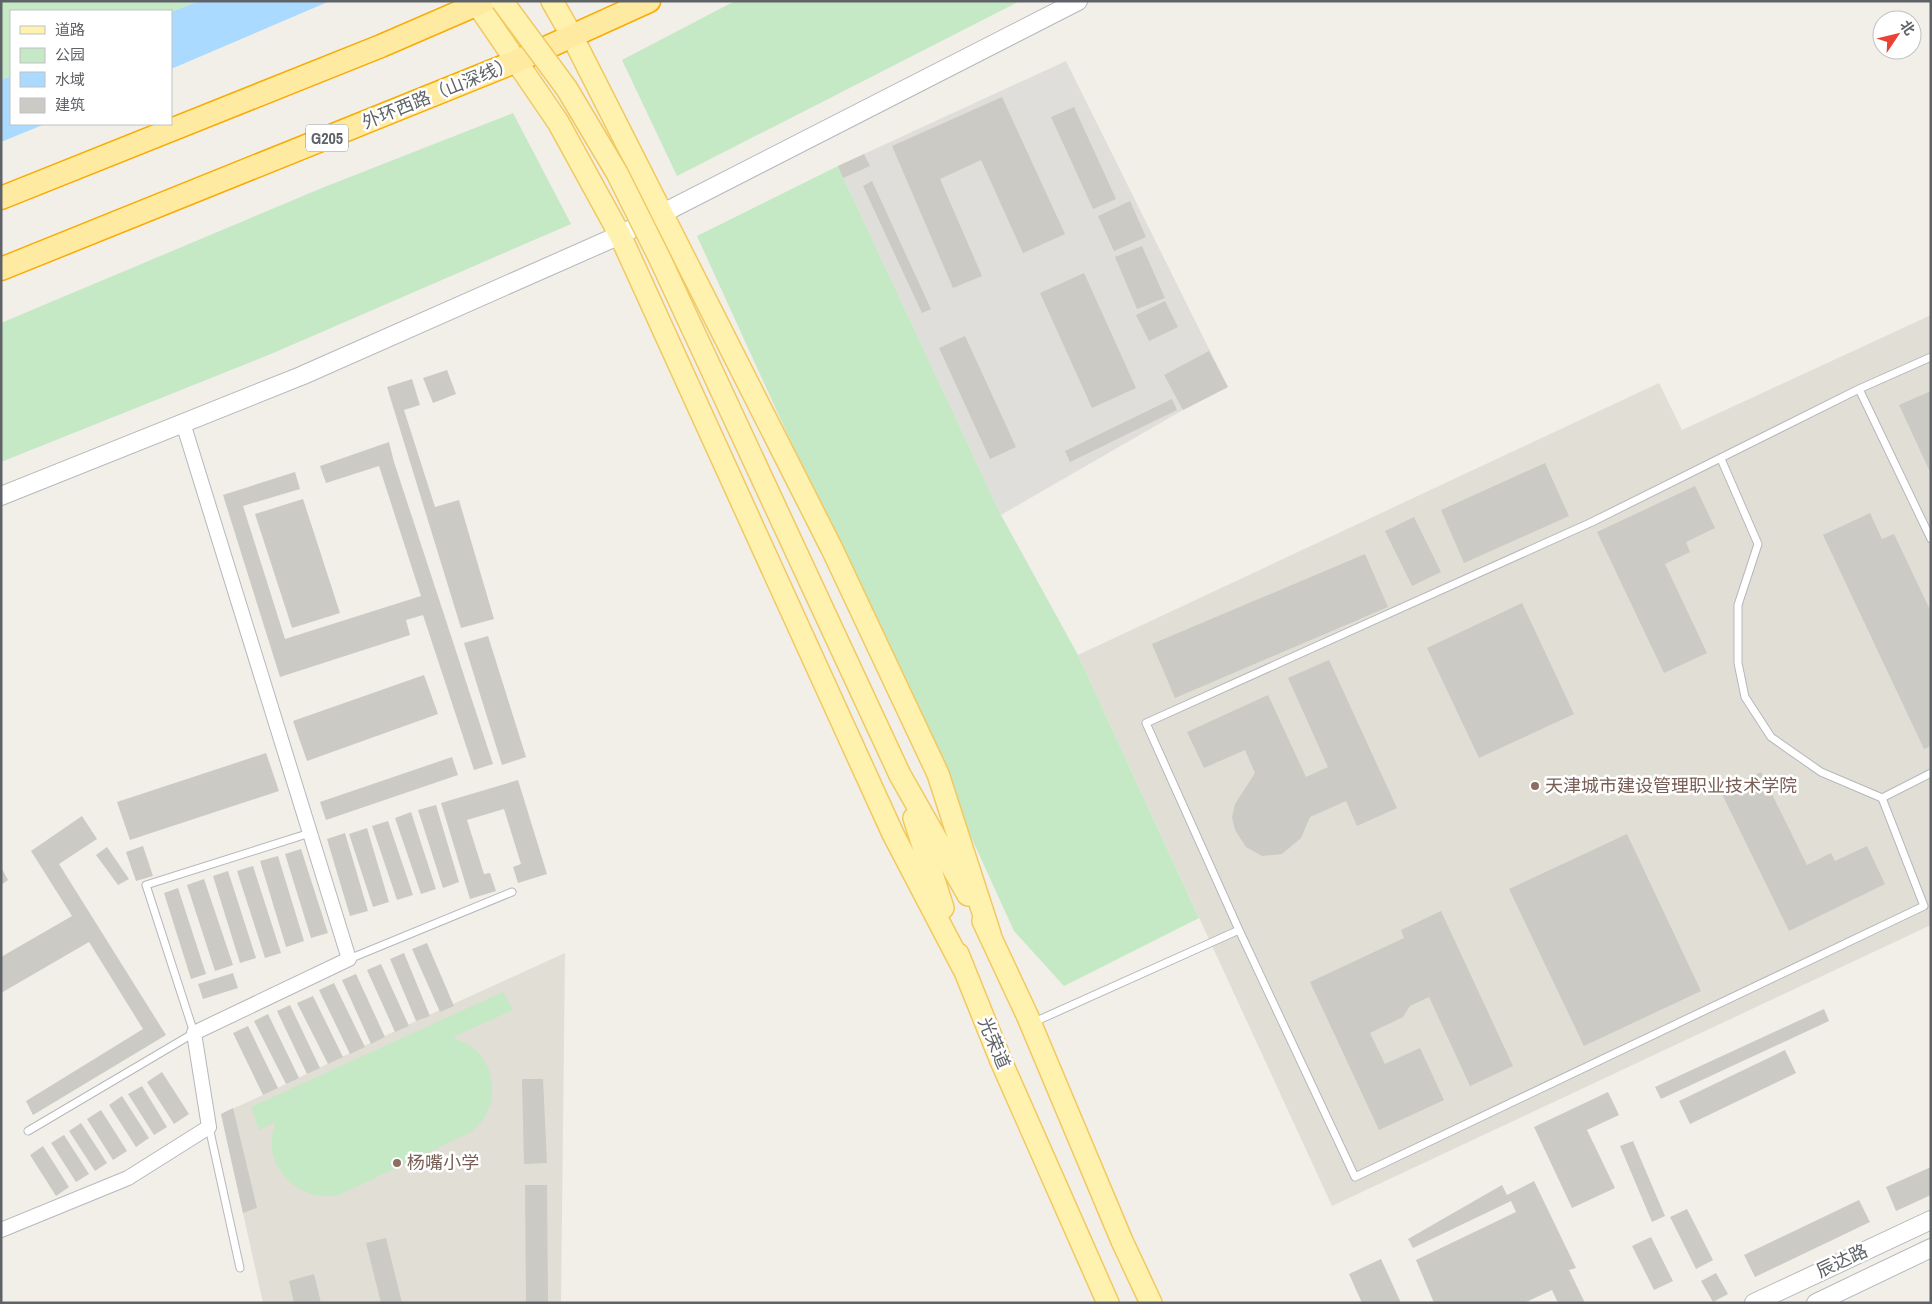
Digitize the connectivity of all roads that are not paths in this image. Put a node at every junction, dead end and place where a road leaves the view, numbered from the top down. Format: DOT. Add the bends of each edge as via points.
graph roads {
  1 [pos="502,1"];
  2 [pos="552,1"];
  3 [pos="649,1"];
  4 [pos="1078,1"];
  5 [pos="479,2"];
  6 [pos="572,36"];
  7 [pos="517,62"];
  8 [pos="1,198"];
  9 [pos="662,213"];
  10 [pos="620,235"];
  11 [pos="1,269"];
  12 [pos="1931,357"];
  13 [pos="1859,389"];
  14 [pos="183,424"];
  15 [pos="1721,459"];
  16 [pos="1,496"];
  17 [pos="1931,539"];
  18 [pos="1931,773"];
  19 [pos="900,775"];
  20 [pos="1882,798"];
  21 [pos="310,833"];
  22 [pos="512,892"];
  23 [pos="1238,930"];
  24 [pos="990,934"];
  25 [pos="349,959"];
  26 [pos="963,968"];
  27 [pos="1031,1024"];
  28 [pos="194,1033"];
  29 [pos="209,1127"];
  30 [pos="28,1131"];
  31 [pos="1931,1220"];
  32 [pos="1,1230"];
  33 [pos="1931,1248"];
  34 [pos="240,1268"];
  35 [pos="1108,1303"];
  36 [pos="1151,1303"];
  37 [pos="1754,1303"];
  38 [pos="1816,1303"];
  1 -- 19 [label="main road, bridge" via="567,89 617,173"];
  2 -- 6 [label="main road"];
  3 -- 6 [label="highway, 外环西路（山深线） / G205"];
  4 -- 9 [label="street"];
  5 -- 7 [label="main road"];
  5 -- 8 [label="highway" via="381,46"];
  6 -- 7 [label="highway, 外环西路（山深线） / G205"];
  6 -- 9 [label="main road"];
  7 -- 10 [label="main road" via="558,122"];
  7 -- 11 [label="highway, 外环西路（山深线） / G205"];
  9 -- 10 [label="street"];
  9 -- 24 [label="main road" via="832,549 938,774"];
  10 -- 14 [label="street" via="301,376"];
  10 -- 26 [label="main road" via="893,834"];
  12 -- 13 [label="lane"];
  13 -- 15 [label="lane"];
  13 -- 17 [label="lane"];
  14 -- 16 [label="street"];
  14 -- 21 [label="street"];
  15 -- 20 [label="lane" via="1758,544 1738,605 1738,663 1745,697 1771,737 1821,772"];
  15 -- 23 [label="lane" via="1592,522 1146,723"];
  18 -- 20 [label="lane"];
  19 -- 24 [label="main road"];
  19 -- 26 [label="main road, 光荣道"];
  20 -- 23 [label="lane" via="1924,906 1355,1177"];
  21 -- 25 [label="street"];
  21 -- 28 [label="lane" via="146,885"];
  22 -- 25 [label="lane"];
  23 -- 27 [label="lane"];
  24 -- 27 [label="main road"];
  25 -- 28 [label="street"];
  26 -- 35 [label="main road, 光荣道"];
  27 -- 36 [label="main road"];
  28 -- 29 [label="street"];
  28 -- 30 [label="lane"];
  29 -- 32 [label="street" via="128,1178"];
  29 -- 34 [label="lane"];
  31 -- 37 [label="street, 辰达路"];
  33 -- 38 [label="street, 辰达路"];
}
